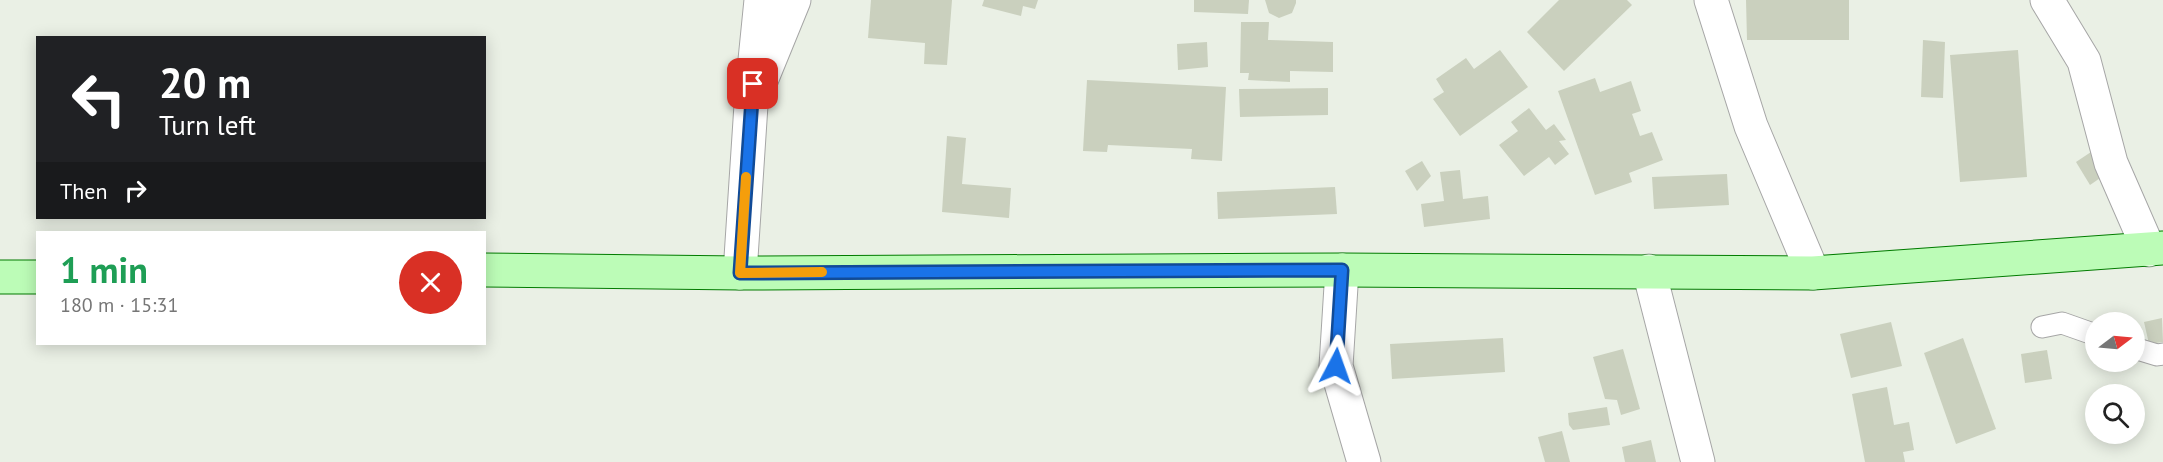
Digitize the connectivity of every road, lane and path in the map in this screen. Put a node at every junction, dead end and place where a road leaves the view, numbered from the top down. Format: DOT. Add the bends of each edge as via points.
graph roads {
  1 [pos="761,0"];
  2 [pos="794,0"];
  3 [pos="1711,0"];
  4 [pos="2047,0"];
  5 [pos="750,105"];
  6 [pos="2156,249"];
  7 [pos="486,270"];
  8 [pos="1342,270"];
  9 [pos="1649,272"];
  10 [pos="740,273"];
  11 [pos="1813,273"];
  12 [pos="0,277"];
  13 [pos="36,277"];
  14 [pos="2042,327"];
  15 [pos="2085,331"];
  16 [pos="2145,351"];
  17 [pos="2163,354"];
  18 [pos="1364,462"];
  19 [pos="1698,462"];
  1 -- 5 [label="street"];
  2 -- 5 [label="street"];
  3 -- 11 [label="street" via="1751,126"];
  4 -- 6 [label="street" via="2084,61 2112,164"];
  5 -- 10 [label="street"];
  6 -- 11 [label="street"];
  7 -- 10 [label="street"];
  8 -- 9 [label="street"];
  8 -- 10 [label="street"];
  8 -- 18 [label="street" via="1336,366"];
  9 -- 11 [label="street"];
  9 -- 19 [label="street"];
  12 -- 13 [label="street"];
  14 -- 15 [label="lane" via="2061,323"];
  16 -- 17 [label="lane"];
}
